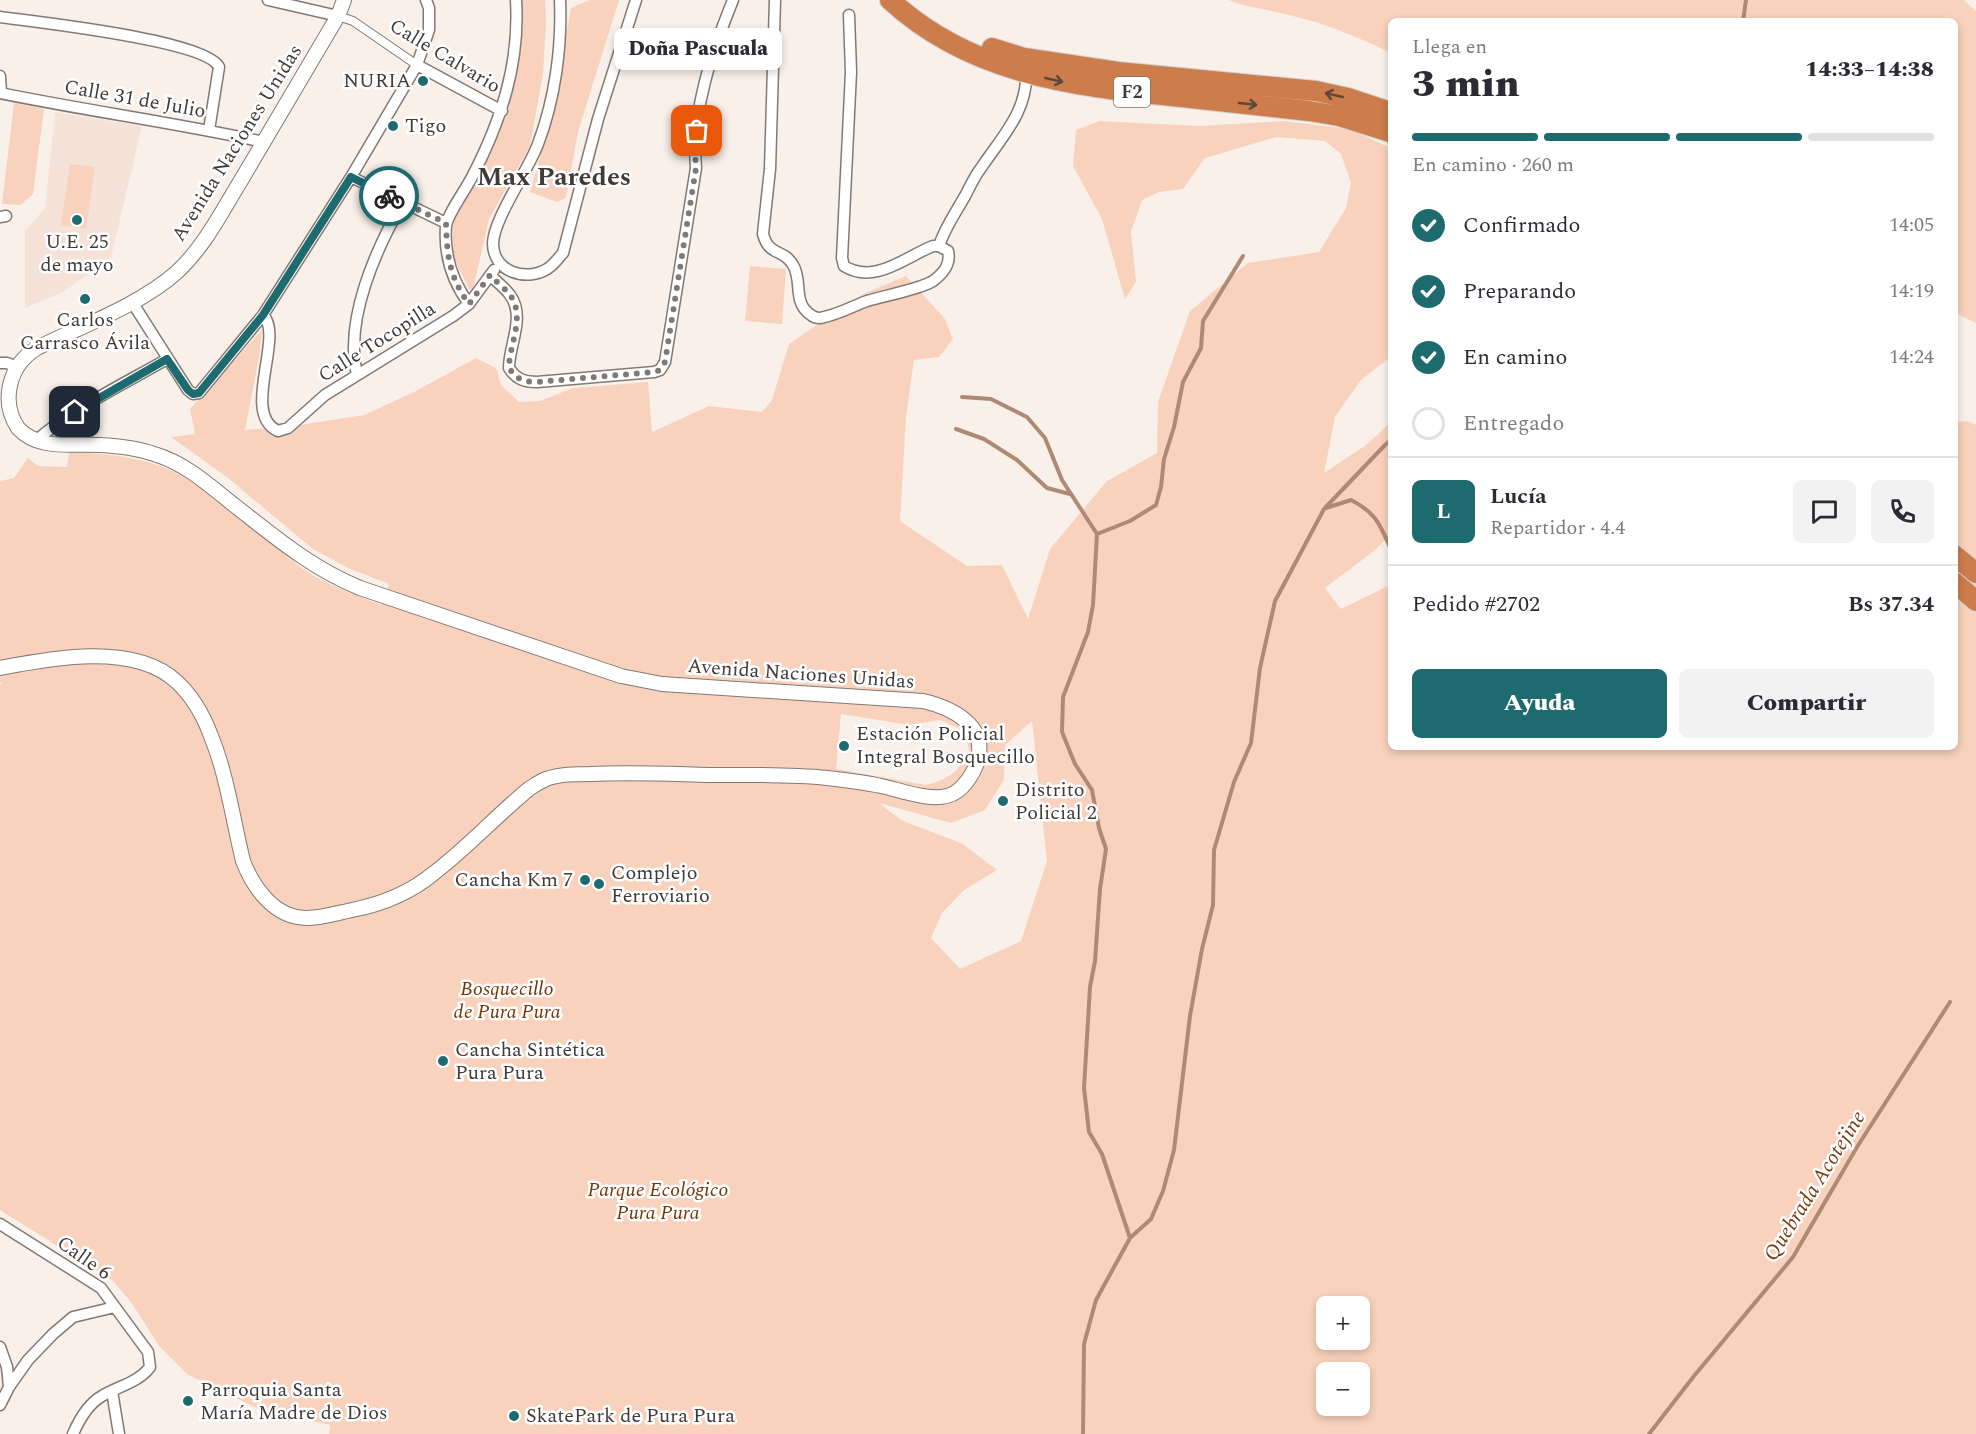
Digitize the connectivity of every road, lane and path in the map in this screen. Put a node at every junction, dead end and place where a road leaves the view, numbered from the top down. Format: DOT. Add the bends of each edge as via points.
graph roads {
  1 [pos="268,0"];
  2 [pos="344,0"];
  3 [pos="426,0"];
  4 [pos="516,0"];
  5 [pos="560,0"];
  6 [pos="636,0"];
  7 [pos="733,0"];
  8 [pos="775,0"];
  9 [pos="890,0"];
  10 [pos="908,0"];
  11 [pos="849,15"];
  12 [pos="338,16"];
  13 [pos="0,17"];
  14 [pos="417,65"];
  15 [pos="1026,73"];
  16 [pos="0,76"];
  17 [pos="0,93"];
  18 [pos="502,111"];
  19 [pos="1388,111"];
  20 [pos="209,130"];
  21 [pos="1388,131"];
  22 [pos="264,142"];
  23 [pos="351,177"];
  24 [pos="403,202"];
  25 [pos="446,223"];
  26 [pos="939,246"];
  27 [pos="499,262"];
  28 [pos="490,275"];
  29 [pos="132,302"];
  30 [pos="469,304"];
  31 [pos="263,315"];
  32 [pos="167,359"];
  33 [pos="0,363"];
  34 [pos="15,366"];
  35 [pos="357,374"];
  36 [pos="36,441"];
  37 [pos="1958,558"];
  38 [pos="1976,573"];
  39 [pos="1958,585"];
  40 [pos="1976,601"];
  41 [pos="0,668"];
  42 [pos="0,1224"];
  43 [pos="115,1307"];
  44 [pos="0,1347"];
  45 [pos="9,1387"];
  46 [pos="112,1391"];
  47 [pos="0,1405"];
  48 [pos="73,1434"];
  49 [pos="119,1434"];
  1 -- 12 [label="street"];
  2 -- 12 [label="street, Avenida Naciones Unidas"];
  3 -- 14 [label="street" via="429,30"];
  4 -- 18 [label="street" via="514,53"];
  5 -- 27 [label="street" via="556,72 547,117 496,230 493,244"];
  6 -- 27 [label="street" via="598,119 563,253 548,269 532,275 517,274"];
  7 -- 28 [label="street" via="712,57 699,110 696,168 662,367 654,372 569,379 528,382 518,378 509,368 517,309 511,296"];
  8 -- 26 [label="street" via="764,234 769,248 794,265 799,301 804,309 817,318 824,317 931,283 950,259 948,250"];
  9 -- 15 [label="highway, F2" via="966,51"];
  19 -- 10 [label="highway, F2, one-way" via="1316,91 1118,72 1024,58 971,39"];
  11 -- 26 [label="street" via="851,72 844,266 863,273 889,268"];
  12 -- 14 [label="street, Calle Calvario" via="353,21"];
  12 -- 22 [label="street, Avenida Naciones Unidas"];
  13 -- 20 [label="street" via="138,37 204,54 219,67"];
  14 -- 18 [label="street, Calle Calvario"];
  14 -- 23 [label="street"];
  15 -- 21 [label="highway, F2, one-way" via="1075,85 1309,111"];
  15 -- 26 [label="street" via="1024,100 1016,117 979,170"];
  16 -- 17 [label="street"];
  17 -- 20 [label="street, Calle 31 de Julio"];
  18 -- 25 [label="street" via="472,178"];
  20 -- 22 [label="street, Calle 31 de Julio"];
  22 -- 29 [label="street, Avenida Naciones Unidas" via="192,256"];
  23 -- 24 [label="street"];
  23 -- 31 [label="street"];
  24 -- 25 [label="street"];
  24 -- 35 [label="street" via="387,231 363,296 354,349"];
  25 -- 30 [label="street" via="451,271"];
  27 -- 28 [label="street, Calle Tocopilla"];
  28 -- 30 [label="street, Calle Tocopilla"];
  29 -- 32 [label="street"];
  29 -- 34 [label="street, Avenida Naciones Unidas" via="37,348"];
  30 -- 35 [label="street, Calle Tocopilla"];
  31 -- 32 [label="street" via="196,394 188,390"];
  31 -- 35 [label="street, Calle Tocopilla" via="270,333 263,406 273,429 288,428 325,395"];
  32 -- 36 [label="street" via="75,412"];
  33 -- 34 [label="street"];
  34 -- 36 [label="street" via="7,383 8,413 16,427"];
  36 -- 41 [label="street, Avenida Naciones Unidas" via="130,448 167,459 208,484 302,558 333,576 603,671 662,684 923,701 948,708 963,718 975,731 980,754 966,783 955,793 940,797 807,776 608,773 544,780 410,890 375,905 303,918 270,903 248,875 211,735 176,681 146,664 104,656 39,660"];
  37 -- 38 [label="highway"];
  39 -- 40 [label="highway"];
  42 -- 43 [label="street, Calle 6" via="92,1281"];
  43 -- 45 [label="street" via="73,1317 34,1354"];
  43 -- 46 [label="street, Calle 6" via="148,1352 150,1366 144,1374"];
  44 -- 45 [label="street"];
  45 -- 47 [label="street"];
  46 -- 48 [label="street" via="92,1405"];
  46 -- 49 [label="street"];
}
